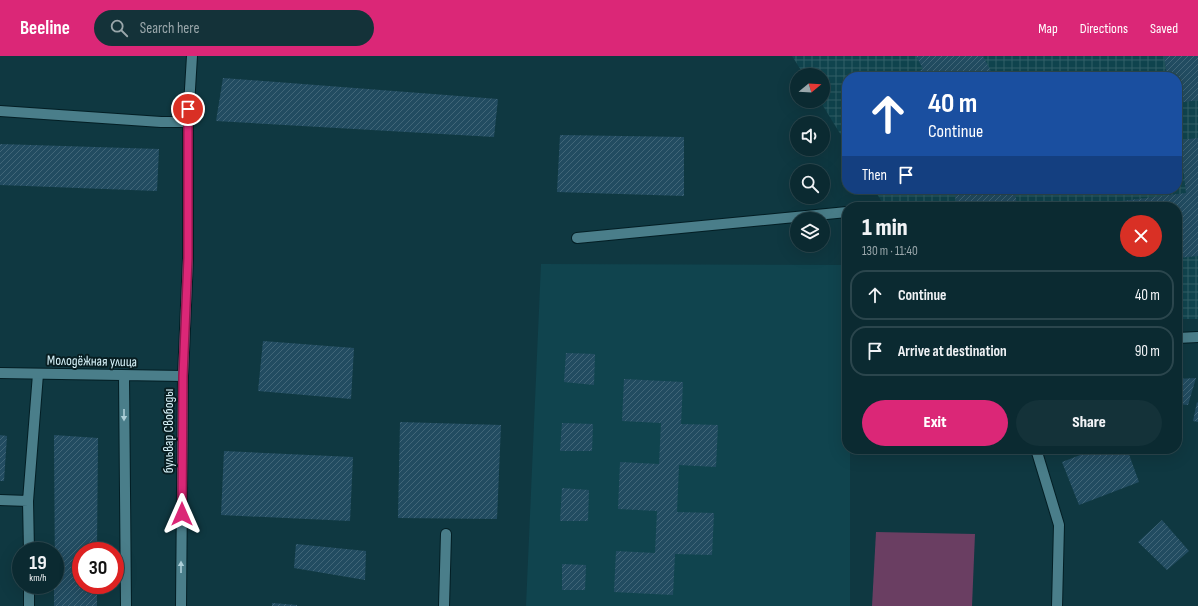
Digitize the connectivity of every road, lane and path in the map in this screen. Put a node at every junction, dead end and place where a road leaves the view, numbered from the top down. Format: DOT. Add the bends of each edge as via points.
graph roads {
  1 [pos="192,56"];
  2 [pos="0,112"];
  3 [pos="188,122"];
  4 [pos="842,212"];
  5 [pos="577,238"];
  6 [pos="1198,337"];
  7 [pos="1182,338"];
  8 [pos="0,373"];
  9 [pos="38,374"];
  10 [pos="124,376"];
  11 [pos="183,376"];
  12 [pos="1037,454"];
  13 [pos="0,500"];
  14 [pos="28,501"];
  15 [pos="446,534"];
  16 [pos="28,542"];
  17 [pos="29,594"];
  18 [pos="29,606"];
  19 [pos="126,606"];
  20 [pos="181,606"];
  21 [pos="444,606"];
  22 [pos="1057,606"];
  1 -- 3 [label="street, бульвар Свободы"];
  2 -- 3 [label="street"];
  3 -- 11 [label="street, бульвар Свободы" via="188,258"];
  4 -- 5 [label="street"];
  6 -- 7 [label="street"];
  8 -- 9 [label="street, Молодёжная улица"];
  9 -- 10 [label="street, Молодёжная улица"];
  9 -- 14 [label="street"];
  10 -- 11 [label="street, Молодёжная улица"];
  10 -- 19 [label="street, one-way"];
  20 -- 11 [label="street, бульвар Свободы, one-way"];
  12 -- 22 [label="street" via="1059,526"];
  13 -- 14 [label="street"];
  14 -- 16 [label="street"];
  15 -- 21 [label="street"];
  17 -- 18 [label="street"];
}
